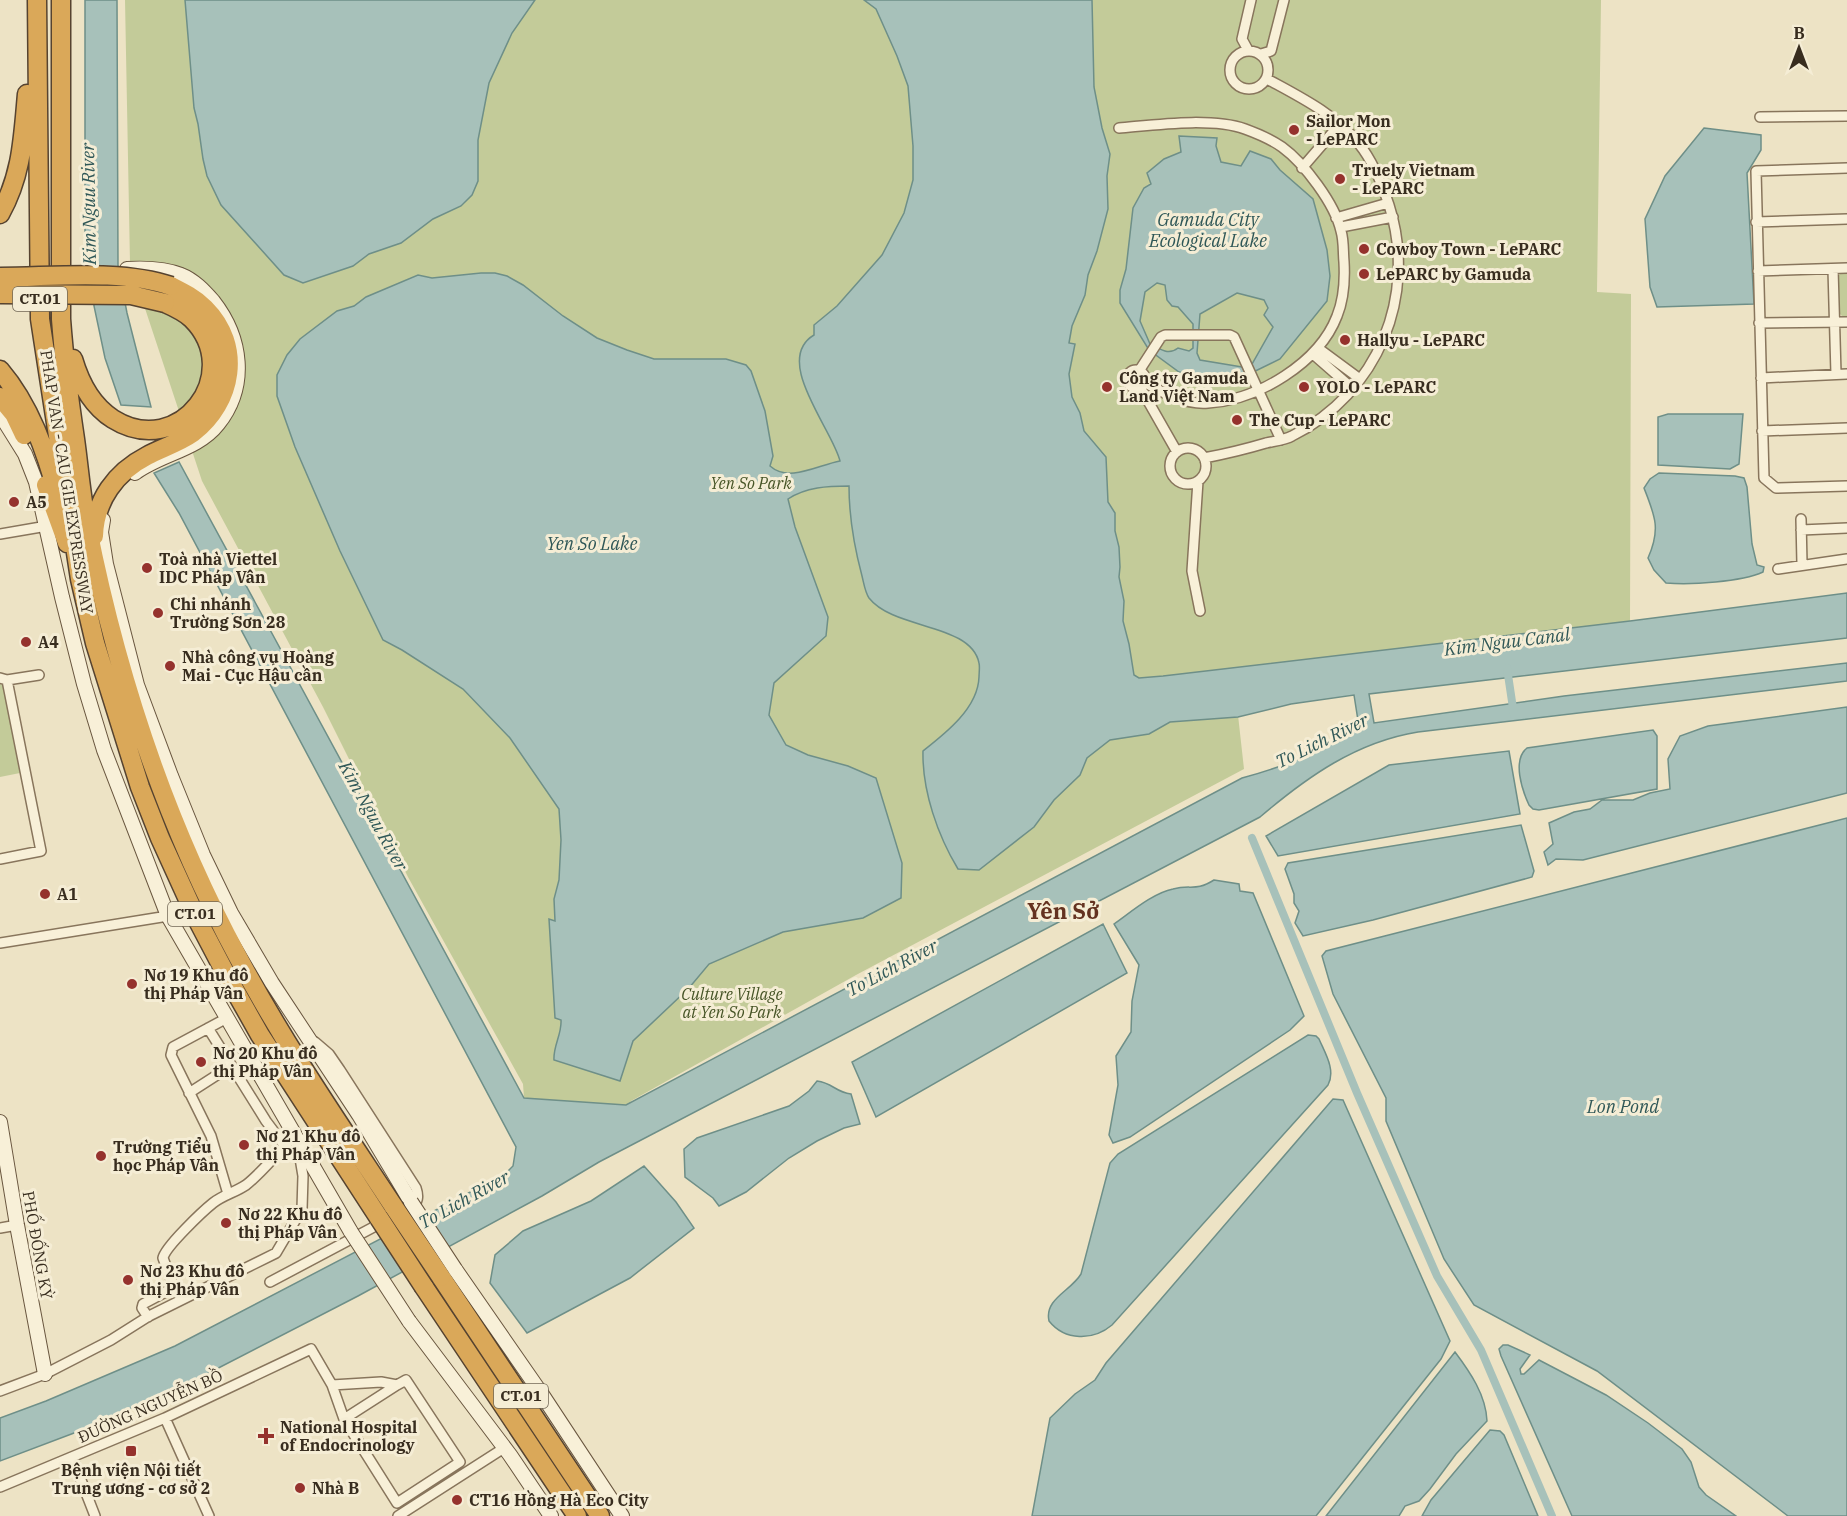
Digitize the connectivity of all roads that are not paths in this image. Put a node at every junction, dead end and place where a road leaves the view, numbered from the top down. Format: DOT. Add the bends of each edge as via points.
graph roads {
  1 [pos="61,0"];
  2 [pos="1251,0"];
  3 [pos="1284,0"];
  4 [pos="37,8"];
  5 [pos="1248,50"];
  6 [pos="1261,54"];
  7 [pos="1267,80"];
  8 [pos="1847,116"];
  9 [pos="1760,117"];
  10 [pos="1342,126"];
  11 [pos="1119,128"];
  12 [pos="1847,168"];
  13 [pos="1303,169"];
  14 [pos="1388,203"];
  15 [pos="61,204"];
  16 [pos="0,214"];
  17 [pos="1393,217"];
  18 [pos="1336,218"];
  19 [pos="1847,219"];
  20 [pos="1756,222"];
  21 [pos="1341,227"];
  22 [pos="65,242"];
  23 [pos="1833,268"];
  24 [pos="1847,268"];
  25 [pos="124,269"];
  26 [pos="1758,271"];
  27 [pos="0,277"];
  28 [pos="0,294"];
  29 [pos="168,294"];
  30 [pos="1834,322"];
  31 [pos="1847,322"];
  32 [pos="1759,323"];
  33 [pos="1316,351"];
  34 [pos="0,370"];
  35 [pos="1139,371"];
  36 [pos="1836,374"];
  37 [pos="1847,374"];
  38 [pos="1761,378"];
  39 [pos="1360,379"];
  40 [pos="1142,385"];
  41 [pos="1259,389"];
  42 [pos="1353,389"];
  43 [pos="0,397"];
  44 [pos="0,414"];
  45 [pos="1847,428"];
  46 [pos="1762,431"];
  47 [pos="1281,440"];
  48 [pos="1177,452"];
  49 [pos="1204,458"];
  50 [pos="1198,481"];
  51 [pos="1847,486"];
  52 [pos="1801,519"];
  53 [pos="47,526"];
  54 [pos="1847,528"];
  55 [pos="1801,530"];
  56 [pos="0,534"];
  57 [pos="1847,559"];
  58 [pos="1802,564"];
  59 [pos="1778,569"];
  60 [pos="97,570"];
  61 [pos="80,579"];
  62 [pos="1200,611"];
  63 [pos="39,675"];
  64 [pos="3,679"];
  65 [pos="0,858"];
  66 [pos="168,916"];
  67 [pos="0,943"];
  68 [pos="227,1017"];
  69 [pos="208,1028"];
  70 [pos="308,1037"];
  71 [pos="231,1066"];
  72 [pos="189,1093"];
  73 [pos="0,1122"];
  74 [pos="296,1135"];
  75 [pos="284,1146"];
  76 [pos="228,1194"];
  77 [pos="403,1205"];
  78 [pos="17,1225"];
  79 [pos="0,1228"];
  80 [pos="448,1273"];
  81 [pos="270,1282"];
  82 [pos="147,1317"];
  83 [pos="45,1374"];
  84 [pos="333,1385"];
  85 [pos="397,1385"];
  86 [pos="0,1391"];
  87 [pos="165,1418"];
  88 [pos="344,1419"];
  89 [pos="504,1448"];
  90 [pos="72,1457"];
  91 [pos="0,1487"];
  92 [pos="95,1516"];
  93 [pos="209,1516"];
  94 [pos="398,1516"];
  95 [pos="551,1516"];
  96 [pos="577,1516"];
  97 [pos="600,1516"];
  98 [pos="622,1516"];
  1 -- 15 [label="highway, PHAP VAN - CAU GIE EXPRESSWAY / CT.01"];
  2 -- 5 [label="street" via="1242,39"];
  3 -- 6 [label="street" via="1272,51"];
  4 -- 16 [label="highway" via="20,164"];
  4 -- 61 [label="highway, PHAP VAN - CAU GIE EXPRESSWAY / CT.01" via="40,319"];
  5 -- 6 [label="street"];
  5 -- 7 [label="street" via="1235,55 1228,68 1232,81 1242,89 1256,89"];
  6 -- 7 [label="street" via="1268,66"];
  7 -- 10 [label="street"];
  8 -- 9 [label="street"];
  10 -- 13 [label="street"];
  10 -- 14 [label="street" via="1360,145"];
  11 -- 13 [label="street" via="1212,124 1244,129 1282,147"];
  12 -- 20 [label="street" via="1756,171"];
  13 -- 18 [label="street" via="1320,186"];
  14 -- 17 [label="street"];
  14 -- 18 [label="street"];
  15 -- 22 [label="highway"];
  15 -- 60 [label="highway, PHAP VAN - CAU GIE EXPRESSWAY / CT.01" via="63,350 86,523"];
  17 -- 21 [label="street"];
  17 -- 39 [label="street" via="1399,264 1396,302 1379,351"];
  18 -- 21 [label="street"];
  19 -- 20 [label="street"];
  20 -- 26 [label="street"];
  21 -- 33 [label="street" via="1345,281 1337,316"];
  22 -- 25 [label="highway" via="74,267 81,272"];
  22 -- 29 [label="highway" via="71,343 80,380 95,404 128,427 142,430 175,425 192,412 207,391 211,375 208,345 192,319"];
  23 -- 24 [label="street"];
  23 -- 26 [label="street"];
  23 -- 30 [label="street"];
  25 -- 70 [label="street" via="155,268 181,275 198,285 226,319 235,341 237,382 226,414 200,440 142,468 128,479 110,501 101,532 138,685 203,855 231,913"];
  26 -- 32 [label="street"];
  27 -- 29 [label="highway, bridge" via="129,277 152,280"];
  28 -- 29 [label="highway, bridge"];
  29 -- 60 [label="highway" via="190,296 216,322 229,357 224,394 192,433 126,469 109,489 95,522"];
  30 -- 31 [label="street"];
  30 -- 32 [label="street"];
  30 -- 36 [label="street"];
  32 -- 38 [label="street"];
  33 -- 39 [label="street"];
  33 -- 41 [label="street" via="1285,377"];
  33 -- 42 [label="street"];
  34 -- 61 [label="highway" via="17,392 49,464"];
  35 -- 40 [label="street" via="1143,374"];
  35 -- 40 [label="street" via="1131,372 1127,379 1131,387"];
  35 -- 41 [label="street" via="1165,335 1234,337"];
  36 -- 37 [label="street"];
  36 -- 38 [label="street"];
  38 -- 46 [label="street"];
  39 -- 42 [label="street"];
  40 -- 41 [label="street" via="1207,404"];
  40 -- 48 [label="street"];
  41 -- 47 [label="street"];
  42 -- 47 [label="street" via="1317,421"];
  43 -- 61 [label="highway" via="14,414 32,450"];
  44 -- 53 [label="street" via="25,454"];
  45 -- 46 [label="street"];
  46 -- 51 [label="street" via="1764,478 1776,488"];
  47 -- 49 [label="street"];
  48 -- 49 [label="street" via="1194,449"];
  48 -- 50 [label="street" via="1170,463 1173,476 1184,484"];
  49 -- 50 [label="street" via="1205,471"];
  50 -- 62 [label="street" via="1192,571"];
  52 -- 55 [label="street"];
  53 -- 56 [label="street"];
  53 -- 66 [label="street" via="64,608 100,739"];
  54 -- 55 [label="street"];
  55 -- 58 [label="street"];
  57 -- 58 [label="street"];
  58 -- 59 [label="street"];
  60 -- 77 [label="highway, PHAP VAN - CAU GIE EXPRESSWAY / CT.01" via="140,734 190,858 237,956 275,1023"];
  61 -- 96 [label="highway, PHAP VAN - CAU GIE EXPRESSWAY / CT.01, bridge" via="107,687 140,787 196,917 229,980 378,1218"];
  63 -- 64 [label="street"];
  64 -- 65 [label="street" via="41,851"];
  66 -- 67 [label="street"];
  66 -- 68 [label="street"];
  68 -- 69 [label="street"];
  68 -- 74 [label="street"];
  69 -- 71 [label="street"];
  69 -- 72 [label="street" via="171,1051"];
  70 -- 77 [label="street" via="359,1115"];
  70 -- 81 [label="street" via="329,1054 418,1196 411,1209"];
  71 -- 72 [label="street"];
  71 -- 75 [label="street"];
  72 -- 76 [label="street" via="211,1136"];
  73 -- 78 [label="street, PHỐ ĐỐNG KỲ"];
  74 -- 75 [label="street"];
  74 -- 82 [label="street" via="303,1176 302,1209 276,1253"];
  74 -- 89 [label="street, bridge" via="351,1232 409,1321"];
  75 -- 76 [label="street" via="245,1186"];
  76 -- 82 [label="street" via="213,1202 163,1254 174,1286 142,1306"];
  77 -- 80 [label="highway, CT.01, bridge"];
  78 -- 79 [label="street"];
  78 -- 83 [label="street, PHỐ ĐỐNG KỲ"];
  80 -- 97 [label="highway, CT.01"];
  80 -- 98 [label="street" via="541,1393"];
  82 -- 83 [label="street"];
  83 -- 86 [label="street"];
  84 -- 85 [label="street"];
  84 -- 87 [label="street, ĐƯỜNG NGUYỄN BỒ" via="311,1349"];
  84 -- 88 [label="street"];
  85 -- 88 [label="street"];
  85 -- 88 [label="street" via="405,1380 460,1462 412,1494 397,1503"];
  87 -- 90 [label="street, ĐƯỜNG NGUYỄN BỒ"];
  87 -- 93 [label="street"];
  89 -- 94 [label="street"];
  89 -- 95 [label="street"];
  90 -- 91 [label="street, ĐƯỜNG NGUYỄN BỒ"];
  90 -- 92 [label="street"];
}
